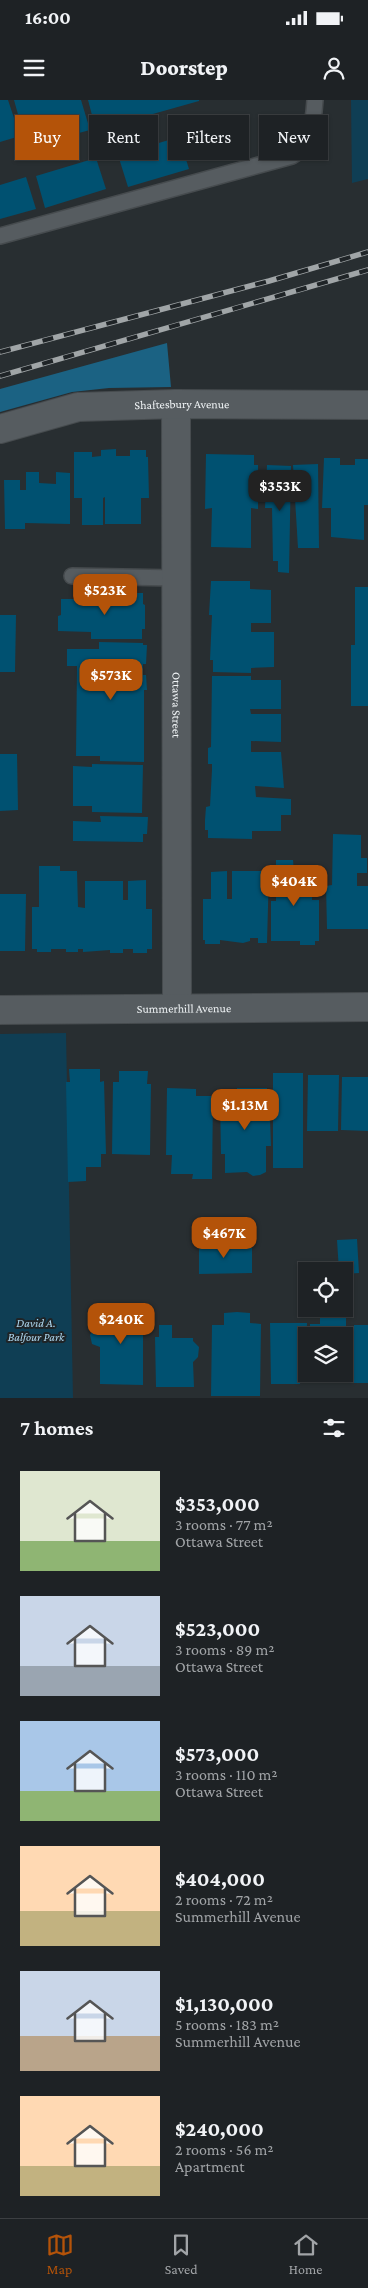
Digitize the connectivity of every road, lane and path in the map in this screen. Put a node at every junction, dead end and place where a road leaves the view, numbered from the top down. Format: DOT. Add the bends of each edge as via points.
graph roads {
  1 [pos="315,100"];
  2 [pos="0,236"];
  3 [pos="176,404"];
  4 [pos="368,405"];
  5 [pos="0,429"];
  6 [pos="72,576"];
  7 [pos="175,578"];
  8 [pos="368,1007"];
  9 [pos="177,1008"];
  10 [pos="0,1010"];
  1 -- 2 [label="lane" via="308,137 300,151 292,156"];
  3 -- 4 [label="street, Shaftesbury Avenue"];
  3 -- 5 [label="street, Shaftesbury Avenue" via="78,407"];
  3 -- 7 [label="street, Ottawa Street"];
  6 -- 7 [label="lane"];
  7 -- 9 [label="street, Ottawa Street"];
  8 -- 9 [label="street, Summerhill Avenue"];
  9 -- 10 [label="street, Summerhill Avenue"];
}
